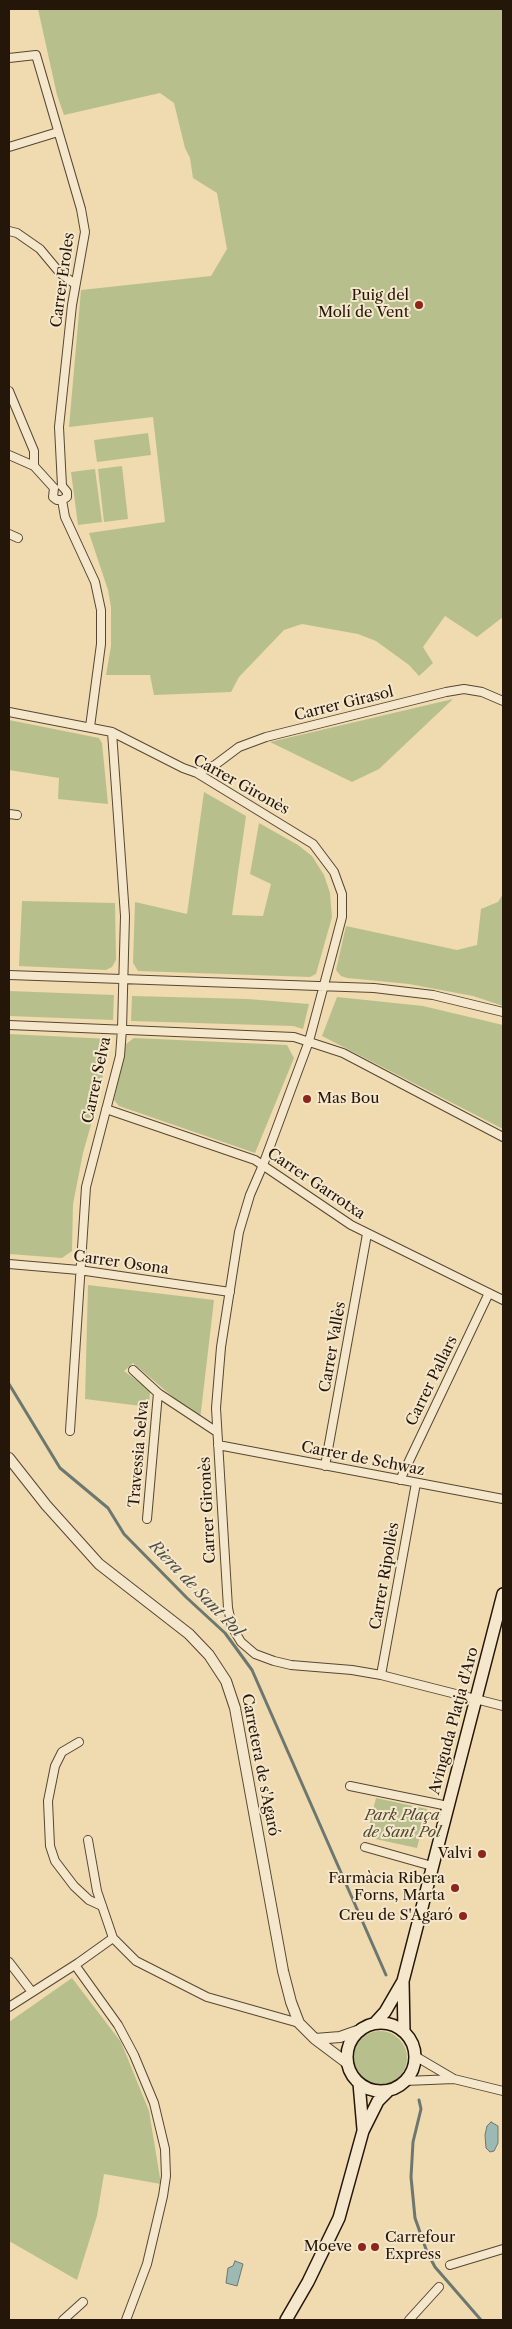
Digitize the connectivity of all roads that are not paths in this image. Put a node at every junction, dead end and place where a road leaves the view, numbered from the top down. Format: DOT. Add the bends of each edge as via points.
graph roads {
  1 [pos="9,58"];
  2 [pos="58,132"];
  3 [pos="9,147"];
  4 [pos="9,232"];
  5 [pos="75,284"];
  6 [pos="9,391"];
  7 [pos="9,455"];
  8 [pos="34,466"];
  9 [pos="58,487"];
  10 [pos="62,500"];
  11 [pos="9,534"];
  12 [pos="18,538"];
  13 [pos="503,701"];
  14 [pos="9,712"];
  15 [pos="90,727"];
  16 [pos="112,732"];
  17 [pos="197,773"];
  18 [pos="9,975"];
  19 [pos="125,979"];
  20 [pos="323,985"];
  21 [pos="503,1012"];
  22 [pos="9,1025"];
  23 [pos="122,1029"];
  24 [pos="309,1041"];
  25 [pos="106,1109"];
  26 [pos="503,1137"];
  27 [pos="263,1165"];
  28 [pos="367,1234"];
  29 [pos="9,1264"];
  30 [pos="79,1270"];
  31 [pos="230,1292"];
  32 [pos="489,1293"];
  33 [pos="503,1300"];
  34 [pos="133,1370"];
  35 [pos="158,1392"];
  36 [pos="70,1431"];
  37 [pos="218,1432"];
  38 [pos="218,1445"];
  39 [pos="9,1458"];
  40 [pos="326,1466"];
  41 [pos="400,1480"];
  42 [pos="416,1483"];
  43 [pos="503,1499"];
  44 [pos="147,1519"];
  45 [pos="503,1594"];
  46 [pos="381,1675"];
  47 [pos="475,1699"];
  48 [pos="503,1706"];
  49 [pos="79,1742"];
  50 [pos="350,1786"];
  51 [pos="448,1806"];
  52 [pos="88,1840"];
  53 [pos="365,1847"];
  54 [pos="432,1866"];
  55 [pos="102,1906"];
  56 [pos="113,1938"];
  57 [pos="9,1962"];
  58 [pos="75,1965"];
  59 [pos="403,1981"];
  60 [pos="32,1992"];
  61 [pos="9,2007"];
  62 [pos="299,2022"];
  63 [pos="375,2023"];
  64 [pos="360,2030"];
  65 [pos="404,2032"];
  66 [pos="315,2039"];
  67 [pos="415,2056"];
  68 [pos="347,2063"];
  69 [pos="454,2079"];
  70 [pos="405,2081"];
  71 [pos="359,2084"];
  72 [pos="389,2090"];
  73 [pos="503,2091"];
  74 [pos="364,2131"];
  75 [pos="503,2249"];
  76 [pos="450,2265"];
  77 [pos="439,2287"];
  78 [pos="83,2302"];
  79 [pos="63,2320"];
  80 [pos="126,2320"];
  81 [pos="286,2320"];
  82 [pos="409,2320"];
  1 -- 2 [label="street, Carrer Eroles" via="36,55"];
  2 -- 3 [label="street"];
  2 -- 5 [label="street, Carrer Eroles" via="85,232"];
  4 -- 5 [label="street" via="40,249 60,273"];
  5 -- 9 [label="street, Carrer Eroles" via="59,427"];
  6 -- 8 [label="street" via="34,451"];
  7 -- 8 [label="street"];
  8 -- 9 [label="street"];
  9 -- 10 [label="street" via="67,489 68,494"];
  9 -- 10 [label="street" via="52,491 53,497"];
  10 -- 15 [label="street" via="65,517 95,582 100,610 101,644"];
  11 -- 12 [label="street"];
  13 -- 17 [label="street, Carrer Girasol" via="464,689 446,692 266,737 239,747 216,765"];
  14 -- 15 [label="street, Carrer Gironès"];
  15 -- 16 [label="street, Carrer Gironès"];
  16 -- 17 [label="street, Carrer Gironès"];
  16 -- 19 [label="street, Carrer Selva" via="126,916"];
  17 -- 20 [label="street, Carrer Gironès" via="313,844 334,872 342,894 342,917"];
  18 -- 19 [label="street"];
  19 -- 20 [label="street"];
  19 -- 23 [label="street, Carrer Selva"];
  20 -- 21 [label="street" via="433,995"];
  20 -- 24 [label="street, Carrer Gironès"];
  22 -- 23 [label="street"];
  23 -- 24 [label="street" via="277,1035"];
  23 -- 25 [label="street, Carrer Selva" via="120,1056"];
  24 -- 26 [label="street" via="343,1053"];
  24 -- 27 [label="street, Carrer Gironès"];
  25 -- 27 [label="street, Carrer Garrotxa"];
  25 -- 30 [label="street, Carrer Selva" via="86,1187"];
  27 -- 28 [label="street, Carrer Garrotxa"];
  27 -- 31 [label="street, Carrer Gironès" via="239,1232"];
  28 -- 32 [label="street, Carrer Garrotxa"];
  28 -- 40 [label="street, Carrer Vallès"];
  29 -- 30 [label="street, Carrer Osona"];
  30 -- 31 [label="street, Carrer Osona"];
  30 -- 36 [label="street, Carrer Selva"];
  31 -- 37 [label="street, Carrer Gironès" via="221,1347 216,1408"];
  32 -- 33 [label="street, Carrer Garrotxa"];
  32 -- 41 [label="street, Carrer Pallars"];
  34 -- 35 [label="street, Travessia Selva"];
  35 -- 37 [label="street, Travessia Selva"];
  35 -- 44 [label="street, Travessia Selva"];
  37 -- 38 [label="street, Carrer Gironès"];
  38 -- 40 [label="street, Carrer de Schwaz"];
  38 -- 46 [label="street, Carrer Gironès" via="228,1608 232,1627 241,1642 255,1654 290,1665"];
  39 -- 62 [label="street, Carretera de s'Agaró" via="99,1564 188,1634 210,1655 226,1681 236,1708 282,1971"];
  40 -- 41 [label="street, Carrer de Schwaz"];
  41 -- 42 [label="street, Carrer de Schwaz"];
  42 -- 43 [label="street, Carrer de Schwaz"];
  42 -- 46 [label="street, Carrer Ripollès"];
  45 -- 47 [label="main road, Avinguda Platja d'Aro"];
  46 -- 47 [label="street, Carrer Gironès"];
  47 -- 48 [label="street, Carrer Gironès"];
  47 -- 51 [label="main road, Avinguda Platja d'Aro"];
  49 -- 55 [label="street" via="62,1752 56,1766 48,1801 50,1846 58,1866 74,1886 89,1900"];
  50 -- 51 [label="street"];
  51 -- 54 [label="main road, Avinguda Platja d'Aro"];
  52 -- 55 [label="street"];
  53 -- 54 [label="street"];
  54 -- 59 [label="main road, Avinguda Platja d'Aro"];
  55 -- 56 [label="street"];
  56 -- 58 [label="street"];
  56 -- 62 [label="street" via="136,1961 207,1996"];
  57 -- 60 [label="street"];
  58 -- 60 [label="street"];
  58 -- 80 [label="street" via="118,2025 134,2055 154,2103 165,2149 163,2196 147,2264"];
  59 -- 63 [label="main road, Avinguda Platja d'Aro"];
  59 -- 65 [label="main road"];
  60 -- 61 [label="street"];
  62 -- 66 [label="street, Carretera de s'Agaró"];
  63 -- 64 [label="main road"];
  63 -- 65 [label="main road" via="391,2024"];
  64 -- 66 [label="street" via="340,2037"];
  64 -- 68 [label="main road" via="349,2044"];
  65 -- 67 [label="main road"];
  66 -- 68 [label="street, Carretera de s'Agaró"];
  67 -- 69 [label="street"];
  67 -- 70 [label="main road" via="413,2068"];
  68 -- 71 [label="main road"];
  69 -- 70 [label="street"];
  69 -- 73 [label="street"];
  70 -- 72 [label="main road"];
  71 -- 72 [label="main road" via="373,2090"];
  71 -- 74 [label="main road"];
  72 -- 74 [label="main road" via="378,2101"];
  74 -- 81 [label="main road" via="339,2218"];
  75 -- 76 [label="street"];
  77 -- 82 [label="street"];
  78 -- 79 [label="street"];
}
